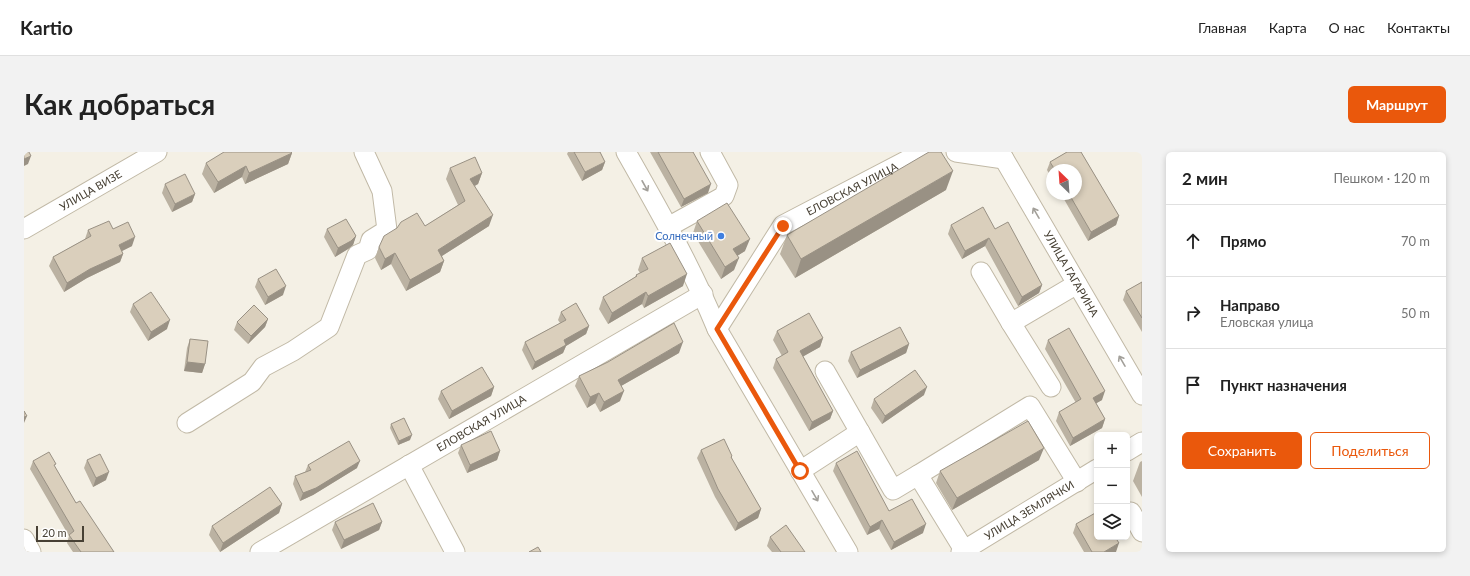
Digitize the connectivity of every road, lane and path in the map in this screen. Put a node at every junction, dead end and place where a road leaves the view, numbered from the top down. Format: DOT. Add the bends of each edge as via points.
graph roads {
  1 [pos="156,152"];
  2 [pos="364,152"];
  3 [pos="626,152"];
  4 [pos="710,152"];
  5 [pos="956,152"];
  6 [pos="914,154"];
  7 [pos="1002,155"];
  8 [pos="668,227"];
  9 [pos="24,229"];
  10 [pos="980,272"];
  11 [pos="1077,284"];
  12 [pos="702,294"];
  13 [pos="1011,323"];
  14 [pos="717,329"];
  15 [pos="825,371"];
  16 [pos="1051,387"];
  17 [pos="1142,395"];
  18 [pos="187,422"];
  19 [pos="860,432"];
  20 [pos="1142,442"];
  21 [pos="1130,449"];
  22 [pos="409,465"];
  23 [pos="800,471"];
  24 [pos="1094,471"];
  25 [pos="918,475"];
  26 [pos="1077,482"];
  27 [pos="1131,512"];
  28 [pos="1142,532"];
  29 [pos="24,539"];
  30 [pos="963,551"];
  31 [pos="31,552"];
  32 [pos="260,552"];
  33 [pos="455,552"];
  34 [pos="848,552"];
  1 -- 9 [label="street, УЛИЦА ВИЗЕ"];
  2 -- 18 [label="street" via="382,191 387,230 372,240 368,250 357,256 329,327 263,367 252,382"];
  3 -- 8 [label="street, one-way"];
  4 -- 8 [label="street" via="728,185 724,196"];
  5 -- 7 [label="street"];
  6 -- 14 [label="street, ЕЛОВСКАЯ УЛИЦА" via="783,226"];
  11 -- 7 [label="street, УЛИЦА ГАГАРИНА, one-way"];
  8 -- 12 [label="street"];
  10 -- 13 [label="street"];
  11 -- 13 [label="street"];
  17 -- 11 [label="street, УЛИЦА ГАГАРИНА, one-way"];
  12 -- 14 [label="street"];
  12 -- 22 [label="street, ЕЛОВСКАЯ УЛИЦА"];
  13 -- 16 [label="street"];
  14 -- 23 [label="street"];
  15 -- 19 [label="street"];
  19 -- 23 [label="street"];
  19 -- 25 [label="street" via="893,490"];
  20 -- 21 [label="street"];
  22 -- 32 [label="street, ЕЛОВСКАЯ УЛИЦА"];
  22 -- 33 [label="street"];
  23 -- 34 [label="street, one-way"];
  24 -- 26 [label="street, УЛИЦА ЗЕМЛЯЧКИ"];
  25 -- 26 [label="street" via="1030,406"];
  25 -- 30 [label="street"];
  26 -- 30 [label="street, УЛИЦА ЗЕМЛЯЧКИ"];
  27 -- 28 [label="street"];
  29 -- 31 [label="street"];
}
